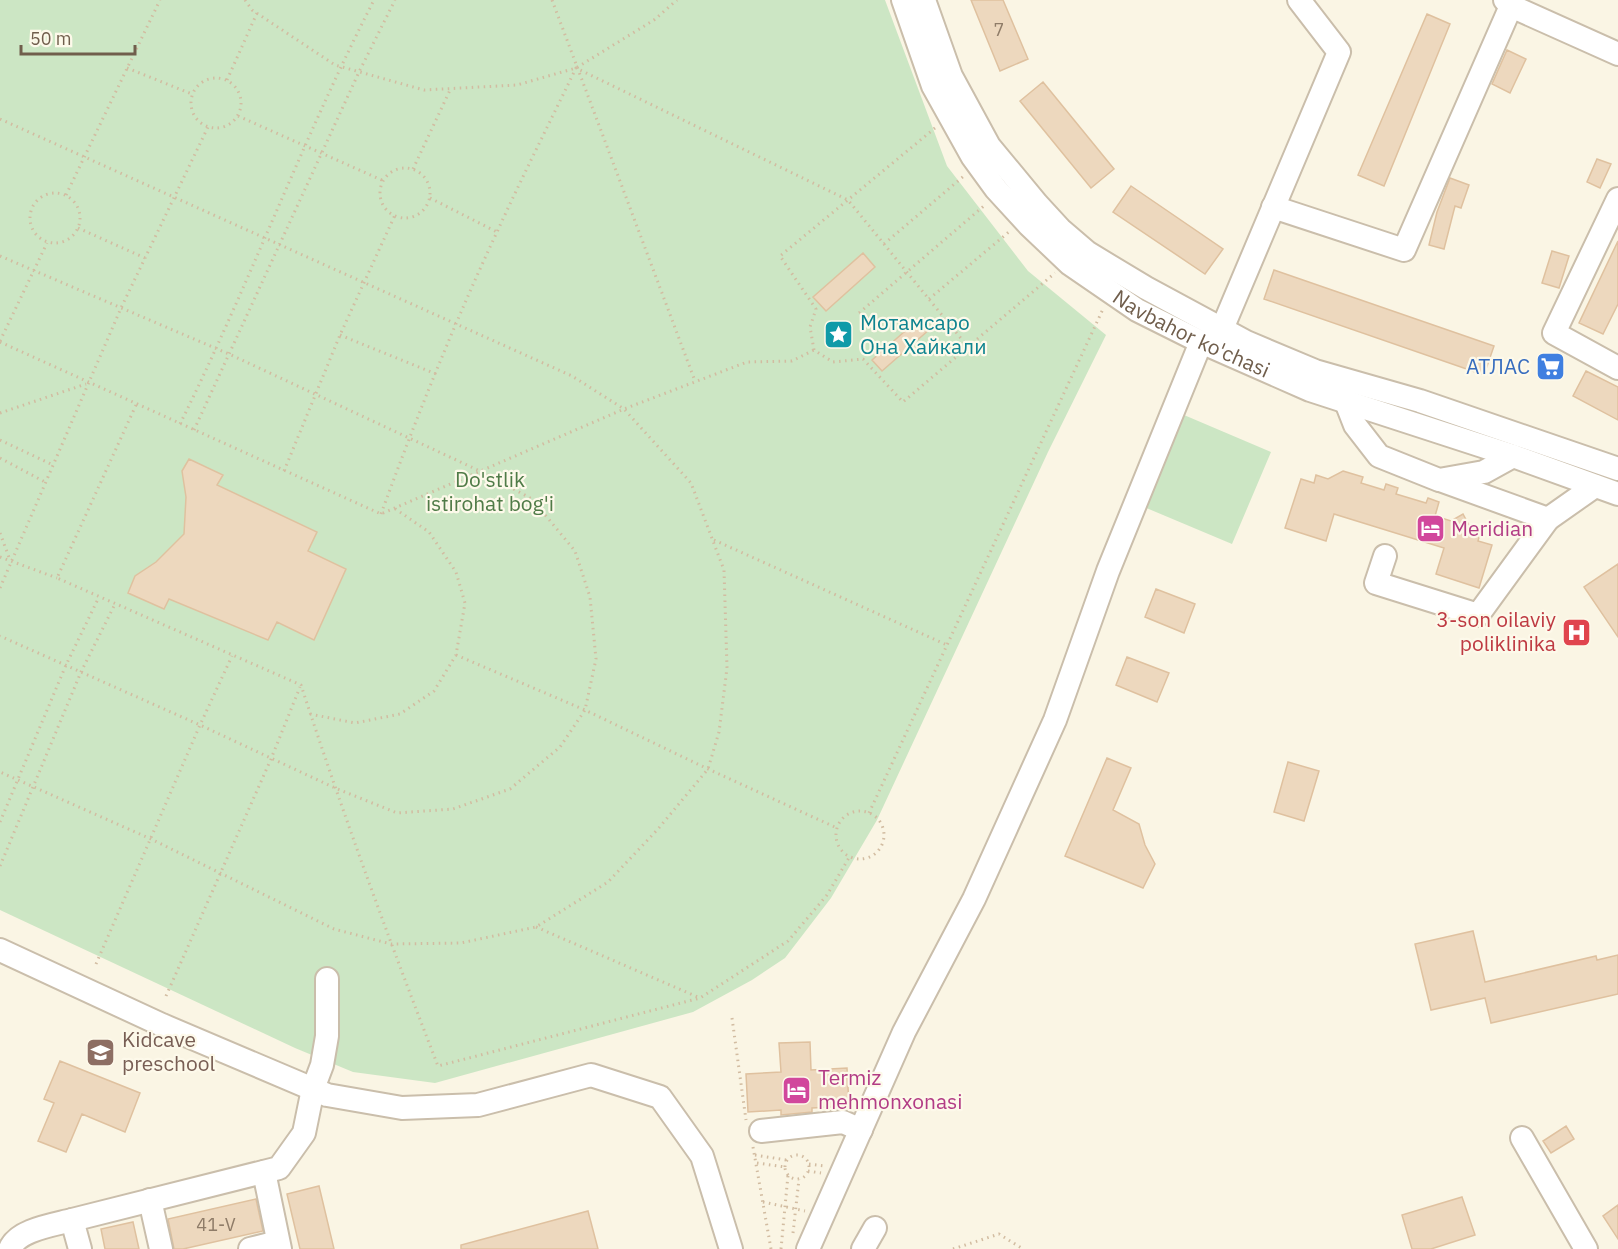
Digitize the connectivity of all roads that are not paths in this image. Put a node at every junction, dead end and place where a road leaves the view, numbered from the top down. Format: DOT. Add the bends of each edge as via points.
graph roads {
  1 [pos="903,0"];
  2 [pos="924,0"];
  3 [pos="1299,0"];
  4 [pos="1508,3"];
  5 [pos="1618,54"];
  6 [pos="1618,198"];
  7 [pos="1274,207"];
  8 [pos="1222,329"];
  9 [pos="1201,342"];
  10 [pos="1243,350"];
  11 [pos="1618,368"];
  12 [pos="1346,402"];
  13 [pos="1513,456"];
  14 [pos="1618,470"];
  15 [pos="1439,480"];
  16 [pos="1595,486"];
  17 [pos="1618,494"];
  18 [pos="1548,519"];
  19 [pos="1385,556"];
  20 [pos="0,950"];
  21 [pos="327,979"];
  22 [pos="313,1089"];
  23 [pos="861,1130"];
  24 [pos="760,1131"];
  25 [pos="1522,1138"];
  26 [pos="264,1172"];
  27 [pos="150,1200"];
  28 [pos="72,1220"];
  29 [pos="874,1228"];
  30 [pos="800,1244"];
  31 [pos="279,1246"];
  32 [pos="10,1249"];
  33 [pos="80,1249"];
  34 [pos="161,1249"];
  35 [pos="250,1249"];
  36 [pos="731,1249"];
  37 [pos="863,1249"];
  38 [pos="1586,1249"];
  1 -- 9 [label="street, Navbahor ko'chasi" via="933,86 972,156 996,189 1070,264 1137,310"];
  2 -- 8 [label="street, Navbahor ko'chasi" via="951,76 989,146 1037,204 1088,253"];
  3 -- 7 [label="street" via="1339,52"];
  4 -- 5 [label="street"];
  4 -- 7 [label="street" via="1404,250"];
  6 -- 11 [label="street" via="1554,333"];
  7 -- 8 [label="street"];
  8 -- 10 [label="street, Navbahor ko'chasi"];
  9 -- 10 [label="street, Navbahor ko'chasi"];
  9 -- 23 [label="street" via="1108,571 1055,720 974,899 904,1032"];
  10 -- 12 [label="street, Navbahor ko'chasi" via="1310,390"];
  10 -- 14 [label="street, Navbahor ko'chasi" via="1420,401"];
  12 -- 13 [label="street, Navbahor ko'chasi"];
  12 -- 15 [label="street" via="1354,425 1379,456"];
  13 -- 15 [label="street" via="1484,472"];
  13 -- 16 [label="street, Navbahor ko'chasi"];
  15 -- 18 [label="street"];
  16 -- 17 [label="street, Navbahor ko'chasi"];
  16 -- 18 [label="street"];
  18 -- 19 [label="street" via="1478,615 1376,583"];
  20 -- 22 [label="street"];
  21 -- 22 [label="street" via="327,1036"];
  22 -- 26 [label="street" via="304,1133 279,1168"];
  22 -- 36 [label="street" via="402,1108 478,1105 591,1075 660,1097 702,1156"];
  23 -- 24 [label="street" via="843,1122"];
  23 -- 30 [label="street"];
  25 -- 38 [label="street"];
  26 -- 27 [label="street"];
  26 -- 31 [label="street"];
  27 -- 28 [label="street"];
  27 -- 34 [label="street"];
  28 -- 32 [label="street" via="20,1235"];
  28 -- 33 [label="street"];
  29 -- 37 [label="street"];
  31 -- 35 [label="street"];
}
